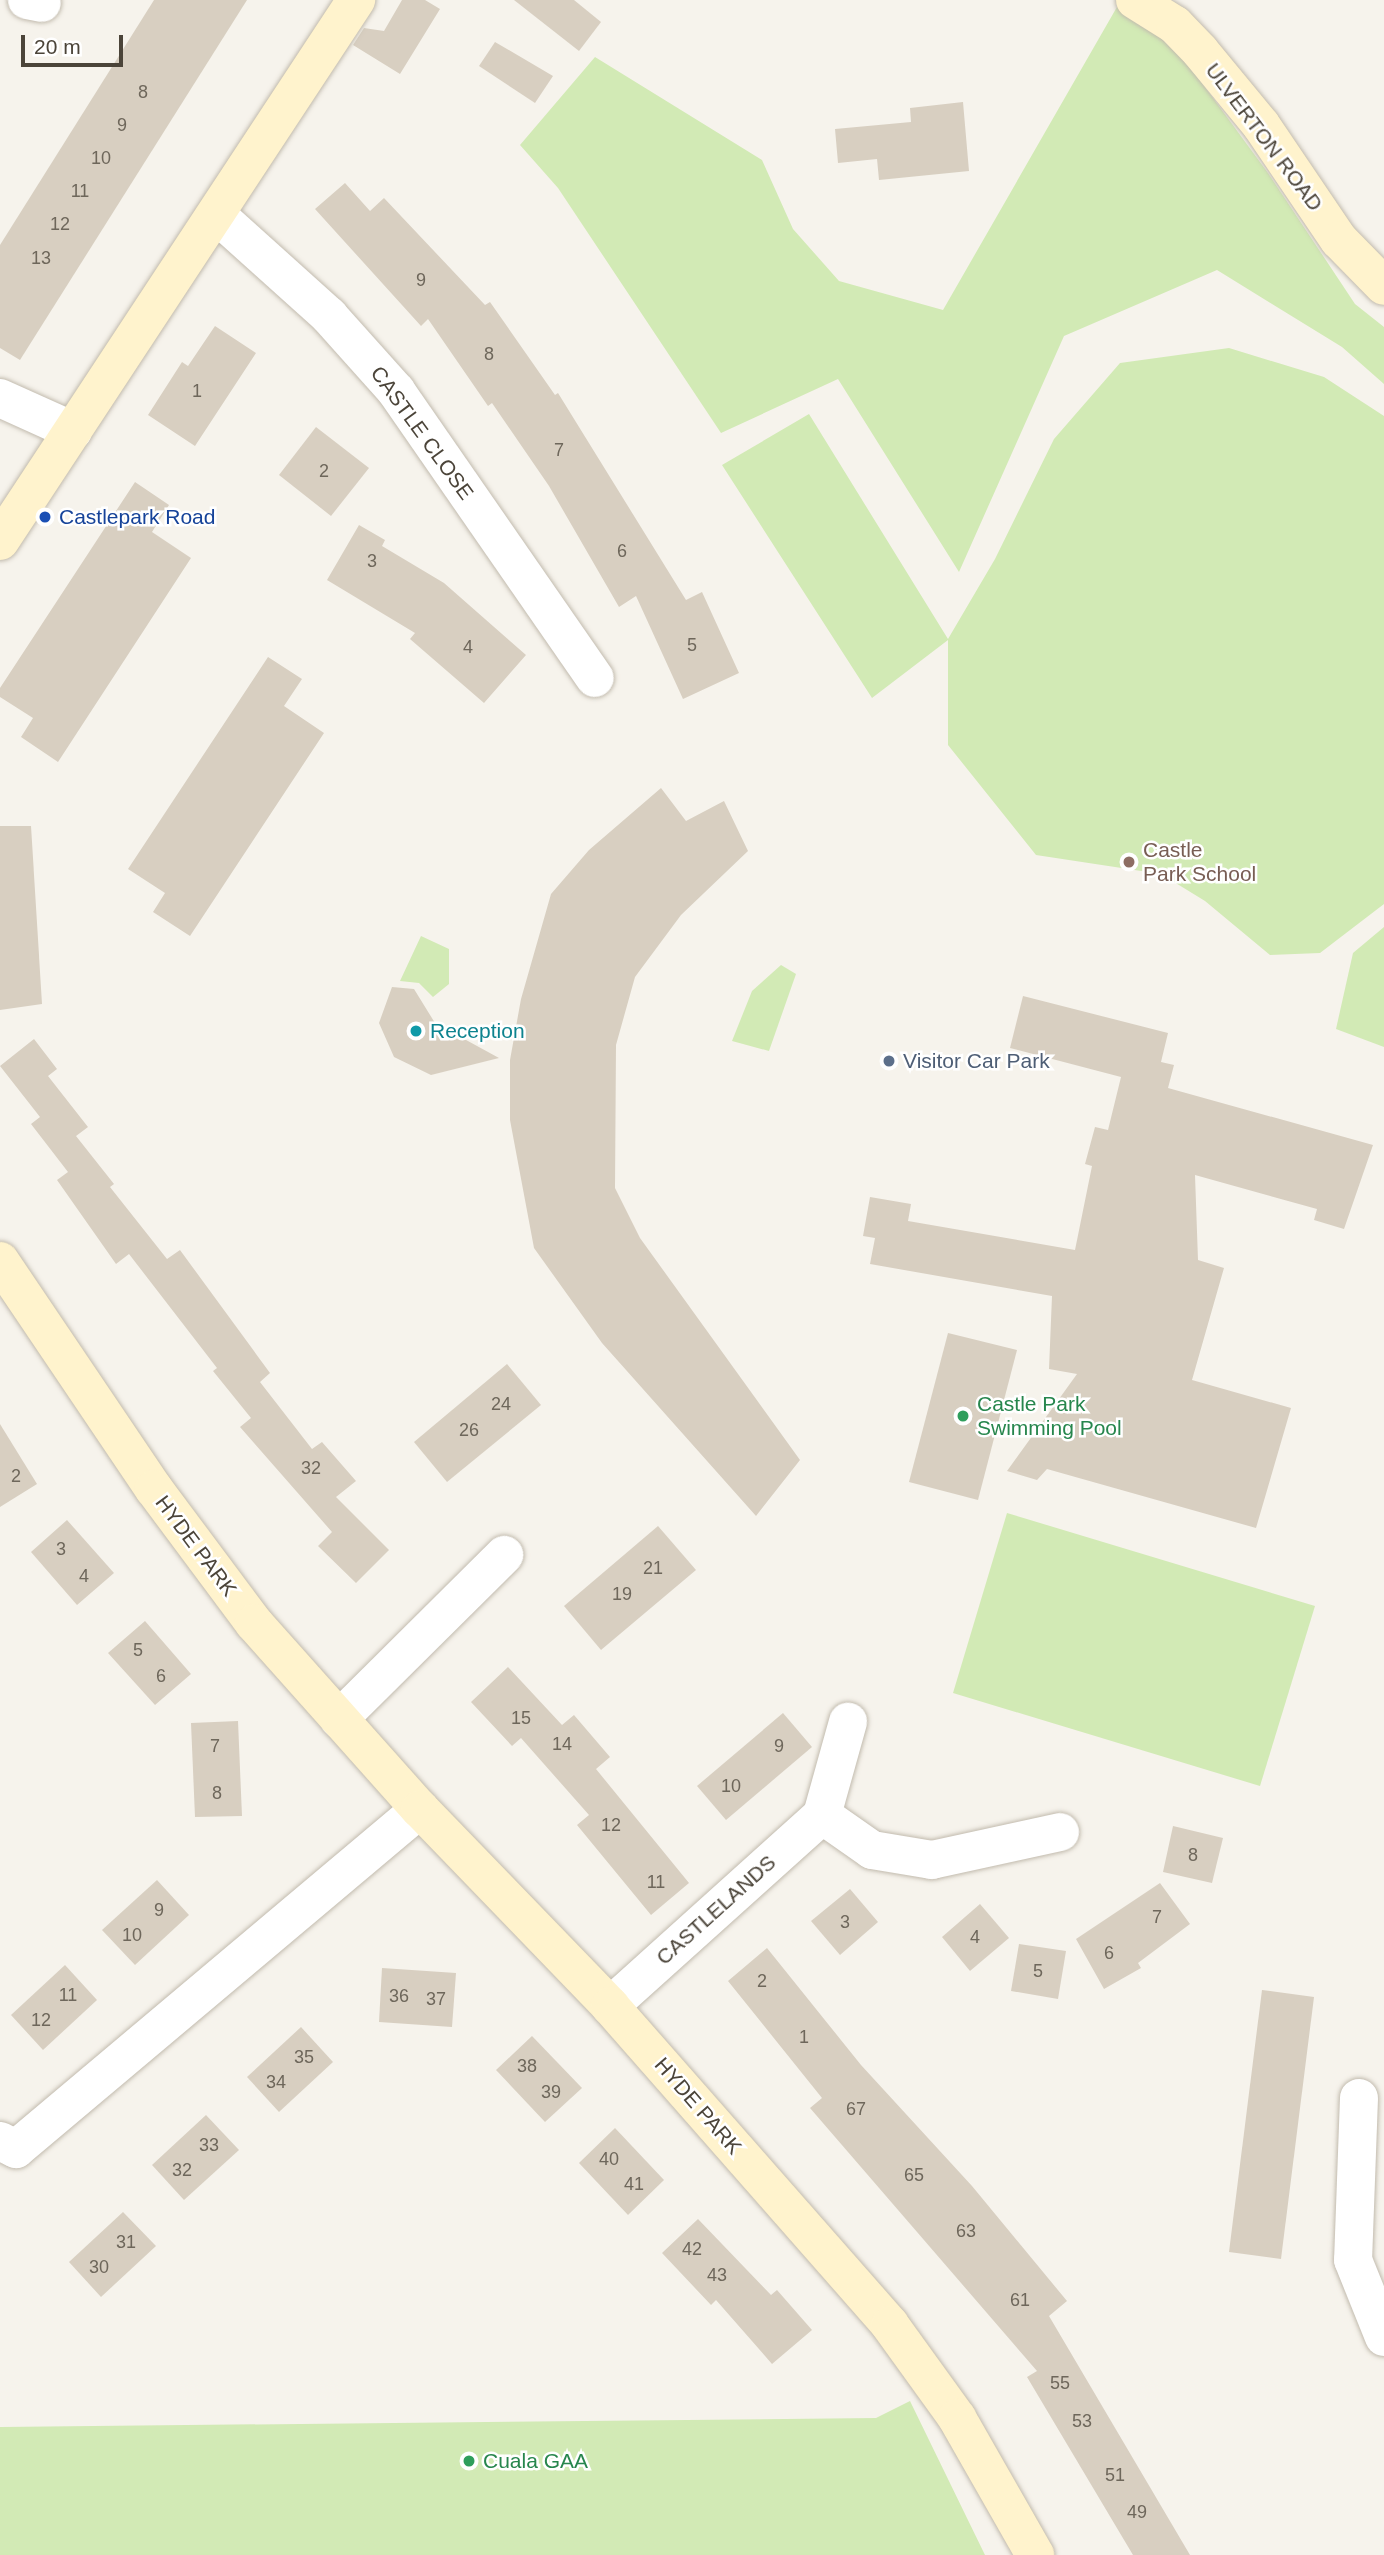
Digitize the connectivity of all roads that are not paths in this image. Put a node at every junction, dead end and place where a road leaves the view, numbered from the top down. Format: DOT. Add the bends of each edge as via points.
graph roads {
  1 [pos="356,0"];
  2 [pos="1135,0"];
  3 [pos="217,215"];
  4 [pos="1384,286"];
  5 [pos="0,398"];
  6 [pos="73,431"];
  7 [pos="0,541"];
  8 [pos="595,678"];
  9 [pos="0,1261"];
  10 [pos="503,1555"];
  11 [pos="339,1718"];
  12 [pos="848,1722"];
  13 [pos="420,1809"];
  14 [pos="822,1815"];
  15 [pos="1060,1832"];
  16 [pos="610,2006"];
  17 [pos="1359,2098"];
  18 [pos="0,2141"];
  19 [pos="1384,2337"];
  20 [pos="1035,2555"];
  1 -- 3 [label="street"];
  2 -- 4 [label="street, ULVERTON ROAD" via="1175,25 1200,51 1261,125 1339,240"];
  3 -- 6 [label="street"];
  3 -- 8 [label="street, CASTLE CLOSE" via="329,316 396,391"];
  5 -- 6 [label="street"];
  6 -- 7 [label="street"];
  9 -- 11 [label="street, HYDE PARK" via="163,1500 254,1623"];
  10 -- 11 [label="street"];
  11 -- 13 [label="street, HYDE PARK"];
  12 -- 14 [label="street"];
  13 -- 16 [label="street, HYDE PARK"];
  13 -- 18 [label="street" via="16,2149"];
  14 -- 15 [label="street" via="872,1850 932,1860"];
  14 -- 16 [label="street, CASTLELANDS"];
  16 -- 20 [label="street, HYDE PARK" via="890,2325 957,2418"];
  17 -- 19 [label="street" via="1353,2260"];
}
